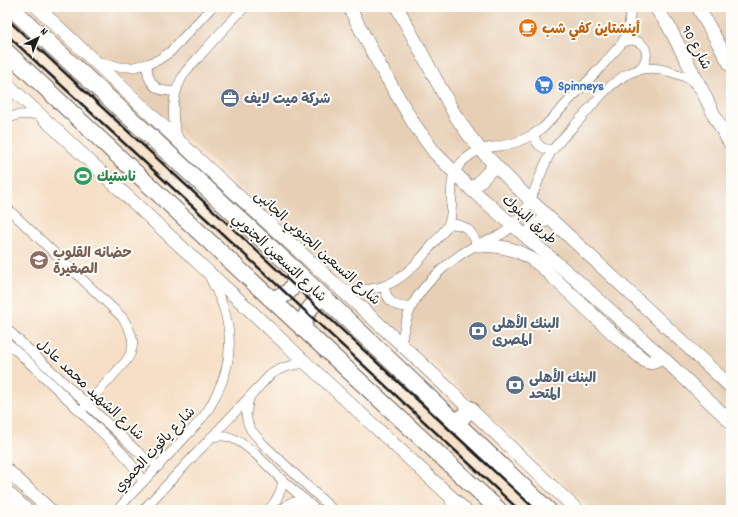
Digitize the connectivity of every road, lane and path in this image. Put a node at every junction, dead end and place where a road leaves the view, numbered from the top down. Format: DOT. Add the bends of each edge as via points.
graph roads {
  1 [pos="10,7"];
  2 [pos="37,7"];
  3 [pos="212,7"];
  4 [pos="245,7"];
  5 [pos="349,7"];
  6 [pos="397,7"];
  7 [pos="631,7"];
  8 [pos="655,7"];
  9 [pos="698,7"];
  10 [pos="623,42"];
  11 [pos="7,52"];
  12 [pos="95,61"];
  13 [pos="147,64"];
  14 [pos="731,66"];
  15 [pos="640,69"];
  16 [pos="7,84"];
  17 [pos="176,91"];
  18 [pos="703,92"];
  19 [pos="39,114"];
  20 [pos="7,119"];
  21 [pos="534,135"];
  22 [pos="178,140"];
  23 [pos="731,145"];
  24 [pos="480,149"];
  25 [pos="552,150"];
  26 [pos="495,166"];
  27 [pos="454,173"];
  28 [pos="472,190"];
  29 [pos="530,200"];
  30 [pos="7,208"];
  31 [pos="550,219"];
  32 [pos="449,224"];
  33 [pos="513,224"];
  34 [pos="527,237"];
  35 [pos="477,245"];
  36 [pos="547,263"];
  37 [pos="205,269"];
  38 [pos="295,270"];
  39 [pos="384,286"];
  40 [pos="342,290"];
  41 [pos="270,298"];
  42 [pos="324,298"];
  43 [pos="411,307"];
  44 [pos="7,329"];
  45 [pos="304,329"];
  46 [pos="7,342"];
  47 [pos="401,344"];
  48 [pos="306,363"];
  49 [pos="731,387"];
  50 [pos="249,398"];
  51 [pos="87,404"];
  52 [pos="470,409"];
  53 [pos="80,412"];
  54 [pos="731,422"];
  55 [pos="456,423"];
  56 [pos="210,437"];
  57 [pos="159,466"];
  58 [pos="7,470"];
  59 [pos="283,481"];
  60 [pos="142,482"];
  61 [pos="7,492"];
  62 [pos="449,495"];
  63 [pos="305,500"];
  64 [pos="20,507"];
  65 [pos="271,509"];
  66 [pos="50,510"];
  67 [pos="116,510"];
  68 [pos="143,510"];
  69 [pos="282,510"];
  70 [pos="316,510"];
  71 [pos="333,510"];
  72 [pos="452,510"];
  73 [pos="465,510"];
  74 [pos="499,510"];
  75 [pos="548,510"];
  76 [pos="577,510"];
  1 -- 38 [label="highway, شارع التسعين الجنوبي"];
  2 -- 12 [label="street, شارع التسعين الجنوبي الجانبى"];
  3 -- 13 [label="street" via="170,52"];
  4 -- 17 [label="street" via="186,71"];
  5 -- 27 [label="street, طريق البنوك" via="418,132"];
  6 -- 24 [label="street, طريق البنوك" via="455,115"];
  7 -- 10 [label="street" via="629,26"];
  8 -- 18 [label="street, شارع 90" via="668,25"];
  9 -- 14 [label="street, شارع 90"];
  10 -- 15 [label="street" via="636,40 646,49 645,63"];
  10 -- 21 [label="street" via="554,117"];
  11 -- 41 [label="highway"];
  12 -- 13 [label="street" via="120,67"];
  12 -- 22 [label="street, شارع التسعين الجنوبي الجانبى"];
  13 -- 17 [label="street" via="149,80 154,86 168,92"];
  15 -- 18 [label="street" via="662,69 689,79"];
  15 -- 25 [label="street" via="610,86"];
  16 -- 19 [label="street"];
  17 -- 22 [label="street" via="173,120"];
  18 -- 23 [label="street, شارع 90"];
  19 -- 20 [label="street" via="17,115"];
  19 -- 37 [label="street"];
  21 -- 24 [label="street" via="511,144"];
  21 -- 25 [label="street" via="542,148"];
  22 -- 40 [label="street, شارع التسعين الجنوبي الجانبى"];
  24 -- 26 [label="street, طريق البنوك"];
  24 -- 27 [label="street" via="469,156"];
  25 -- 29 [label="street"];
  26 -- 28 [label="street"];
  26 -- 29 [label="street, طريق البنوك"];
  27 -- 28 [label="street, طريق البنوك"];
  27 -- 32 [label="street"];
  28 -- 33 [label="street, طريق البنوك"];
  29 -- 31 [label="street, طريق البنوك"];
  29 -- 33 [label="street"];
  30 -- 51 [label="street" via="122,317 131,333 131,352 126,361"];
  31 -- 34 [label="street" via="535,225"];
  31 -- 49 [label="street, طريق البنوك"];
  32 -- 35 [label="street" via="464,226 475,237"];
  32 -- 39 [label="street" via="403,275"];
  33 -- 34 [label="street, طريق البنوك"];
  33 -- 35 [label="street" via="503,233"];
  34 -- 36 [label="street, طريق البنوك"];
  35 -- 36 [label="street" via="512,249"];
  35 -- 43 [label="street" via="440,272 420,292"];
  36 -- 54 [label="street, طريق البنوك" via="662,357"];
  37 -- 48 [label="street"];
  37 -- 57 [label="street, شارع ياقوت الحموي" via="226,315 228,362 219,390 207,412"];
  38 -- 41 [label="highway" via="294,284 288,292 280,297"];
  38 -- 42 [label="highway, شارع التسعين الجنوبي"];
  39 -- 40 [label="street" via="368,290"];
  39 -- 43 [label="street" via="385,294 396,305 403,308"];
  40 -- 47 [label="street, شارع التسعين الجنوبي الجانبى"];
  41 -- 45 [label="highway"];
  42 -- 45 [label="highway" via="314,303 307,312"];
  42 -- 55 [label="highway, شارع التسعين الجنوبي"];
  43 -- 47 [label="street"];
  44 -- 51 [label="street, شارع الشهيد محمد عادل"];
  45 -- 74 [label="highway"];
  46 -- 53 [label="street, شارع الشهيد محمد عادل"];
  47 -- 52 [label="street, شارع التسعين الجنوبي الجانبى"];
  48 -- 50 [label="street" via="275,371"];
  48 -- 62 [label="street"];
  50 -- 56 [label="street"];
  50 -- 71 [label="street" via="246,414 250,430"];
  51 -- 53 [label="street"];
  51 -- 57 [label="street, شارع الشهيد محمد عادل" via="137,451"];
  52 -- 55 [label="highway"];
  52 -- 76 [label="street, شارع التسعين الجنوبي الجانبى"];
  53 -- 60 [label="street, شارع الشهيد محمد عادل" via="123,454"];
  55 -- 75 [label="highway, شارع التسعين الجنوبي"];
  56 -- 59 [label="street" via="223,436 236,440 253,452"];
  56 -- 68 [label="street"];
  57 -- 60 [label="street, شارع ياقوت الحموي"];
  58 -- 66 [label="street"];
  59 -- 63 [label="street"];
  59 -- 65 [label="street" via="277,501"];
  60 -- 67 [label="street, شارع ياقوت الحموي"];
  61 -- 64 [label="street"];
  62 -- 72 [label="street"];
  62 -- 73 [label="street"];
  63 -- 69 [label="street" via="290,503"];
  63 -- 70 [label="street"];
}
